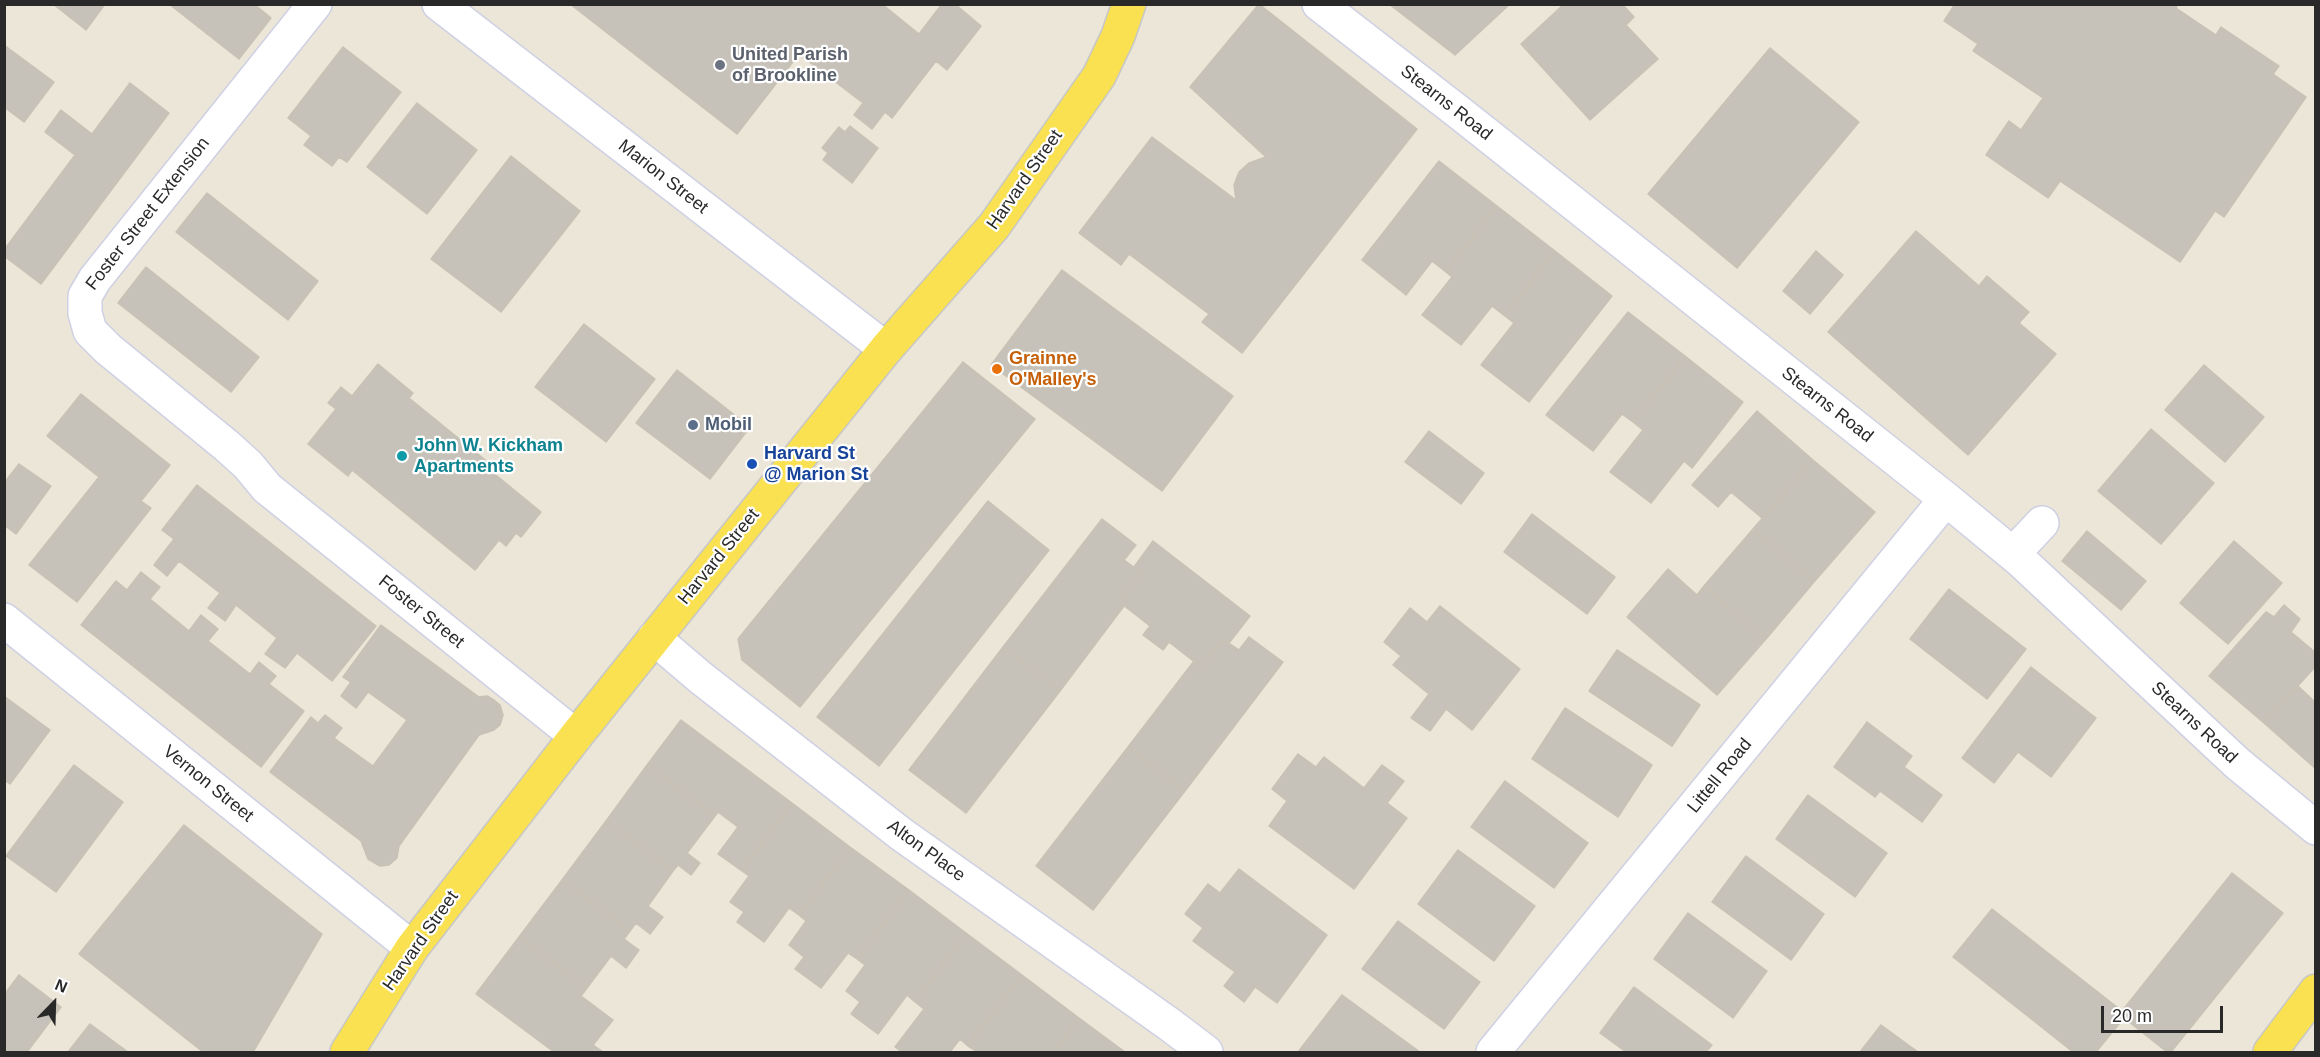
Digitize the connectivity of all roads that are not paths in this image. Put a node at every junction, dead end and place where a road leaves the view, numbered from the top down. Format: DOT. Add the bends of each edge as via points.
graph roads {
  1 [pos="315,4"];
  2 [pos="439,4"];
  3 [pos="1129,4"];
  4 [pos="1319,4"];
  5 [pos="886,349"];
  6 [pos="267,488"];
  7 [pos="1946,499"];
  8 [pos="2042,523"];
  9 [pos="2013,554"];
  10 [pos="4,620"];
  11 [pos="654,638"];
  12 [pos="576,736"];
  13 [pos="2316,828"];
  14 [pos="412,948"];
  15 [pos="2316,991"];
  16 [pos="347,1053"];
  17 [pos="1206,1053"];
  18 [pos="1493,1053"];
  19 [pos="2270,1053"];
  1 -- 6 [label="street, Foster Street Extension" via="94,279 85,296 84,313 90,331 227,446"];
  2 -- 5 [label="street, Marion Street"];
  3 -- 5 [label="main road, Harvard Street" via="1099,76 994,226"];
  4 -- 7 [label="street, Stearns Road"];
  5 -- 11 [label="main road, Harvard Street"];
  6 -- 12 [label="street, Foster Street"];
  7 -- 9 [label="street, Stearns Road"];
  7 -- 18 [label="street, Littell Road"];
  8 -- 9 [label="street"];
  9 -- 13 [label="street, Stearns Road" via="2237,763"];
  10 -- 14 [label="street, Vernon Street"];
  11 -- 12 [label="main road, Harvard Street"];
  11 -- 17 [label="street, Alton Place" via="901,834"];
  12 -- 14 [label="main road, Harvard Street"];
  14 -- 16 [label="main road, Harvard Street"];
  15 -- 19 [label="main road"];
}
